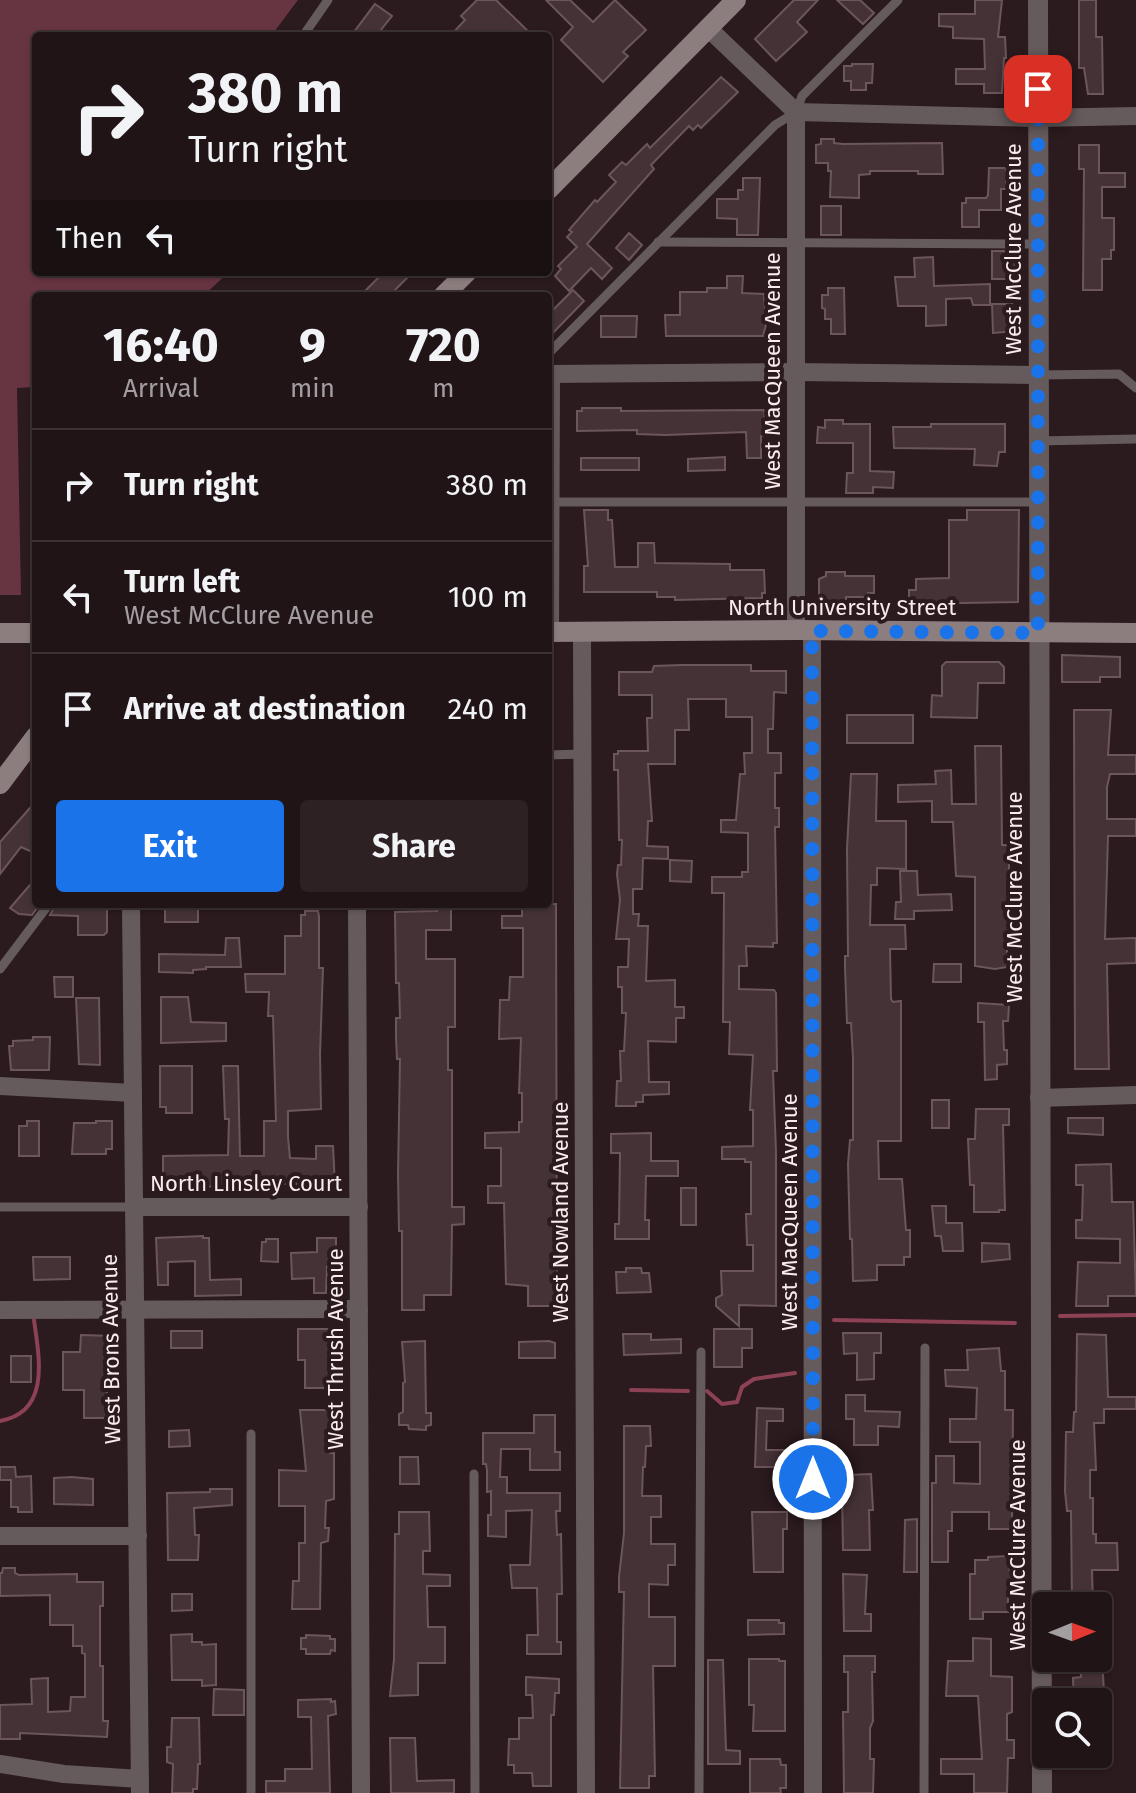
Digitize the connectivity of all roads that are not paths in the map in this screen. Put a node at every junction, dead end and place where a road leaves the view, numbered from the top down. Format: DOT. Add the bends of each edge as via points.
graph roads {
  1 [pos="328,0"];
  2 [pos="736,0"];
  3 [pos="898,0"];
  4 [pos="1038,0"];
  5 [pos="708,28"];
  6 [pos="306,32"];
  7 [pos="796,112"];
  8 [pos="1136,116"];
  9 [pos="1037,118"];
  10 [pos="552,186"];
  11 [pos="658,242"];
  12 [pos="796,244"];
  13 [pos="1037,244"];
  14 [pos="463,276"];
  15 [pos="447,292"];
  16 [pos="552,350"];
  17 [pos="552,371"];
  18 [pos="796,372"];
  19 [pos="1037,375"];
  20 [pos="1136,388"];
  21 [pos="1136,439"];
  22 [pos="1037,441"];
  23 [pos="552,502"];
  24 [pos="796,502"];
  25 [pos="1037,502"];
  26 [pos="804,631"];
  27 [pos="552,632"];
  28 [pos="582,632"];
  29 [pos="0,633"];
  30 [pos="32,633"];
  31 [pos="1038,633"];
  32 [pos="1136,633"];
  33 [pos="32,741"];
  34 [pos="583,754"];
  35 [pos="552,755"];
  36 [pos="0,784"];
  37 [pos="46,908"];
  38 [pos="131,908"];
  39 [pos="357,908"];
  40 [pos="0,969"];
  41 [pos="0,1086"];
  42 [pos="133,1093"];
  43 [pos="1136,1095"];
  44 [pos="1039,1098"];
  45 [pos="0,1207"];
  46 [pos="133,1207"];
  47 [pos="359,1207"];
  48 [pos="134,1309"];
  49 [pos="359,1309"];
  50 [pos="0,1310"];
  51 [pos="925,1348"];
  52 [pos="701,1352"];
  53 [pos="251,1434"];
  54 [pos="474,1474"];
  55 [pos="0,1536"];
  56 [pos="138,1536"];
  57 [pos="0,1764"];
  58 [pos="140,1786"];
  59 [pos="251,1793"];
  60 [pos="361,1793"];
  61 [pos="475,1793"];
  62 [pos="586,1793"];
  63 [pos="699,1793"];
  64 [pos="813,1793"];
  65 [pos="924,1793"];
  66 [pos="1042,1793"];
  1 -- 6 [label="lane"];
  2 -- 5 [label="main road"];
  3 -- 7 [label="lane" via="802,96"];
  4 -- 9 [label="street, West McClure Avenue"];
  5 -- 7 [label="street"];
  5 -- 10 [label="main road"];
  7 -- 9 [label="street"];
  7 -- 11 [label="lane" via="775,125"];
  7 -- 12 [label="street, West MacQueen Avenue"];
  8 -- 9 [label="street"];
  9 -- 13 [label="street, West McClure Avenue"];
  11 -- 12 [label="lane"];
  11 -- 16 [label="lane"];
  12 -- 13 [label="lane"];
  12 -- 18 [label="street, West MacQueen Avenue"];
  13 -- 19 [label="street, West McClure Avenue"];
  14 -- 15 [label="main road"];
  17 -- 18 [label="street"];
  18 -- 19 [label="street"];
  18 -- 24 [label="street, West MacQueen Avenue"];
  19 -- 20 [label="lane" via="1119,374"];
  19 -- 22 [label="street, West McClure Avenue"];
  21 -- 22 [label="lane"];
  22 -- 25 [label="street, West McClure Avenue"];
  23 -- 24 [label="lane"];
  24 -- 25 [label="lane"];
  24 -- 26 [label="street, West MacQueen Avenue"];
  25 -- 31 [label="street, West McClure Avenue"];
  26 -- 28 [label="main road, North University Street"];
  26 -- 31 [label="main road, North University Street"];
  26 -- 64 [label="street, West MacQueen Avenue"];
  27 -- 28 [label="main road, North University Street"];
  28 -- 34 [label="street, West Nowland Avenue"];
  29 -- 30 [label="main road"];
  31 -- 32 [label="main road, North University Street"];
  31 -- 44 [label="street, West McClure Avenue"];
  33 -- 36 [label="main road"];
  34 -- 35 [label="lane"];
  34 -- 62 [label="street, West Nowland Avenue"];
  37 -- 40 [label="lane"];
  38 -- 42 [label="street, West Brons Avenue"];
  39 -- 47 [label="street, West Thrush Avenue"];
  41 -- 42 [label="street"];
  42 -- 46 [label="street, West Brons Avenue"];
  43 -- 44 [label="street"];
  44 -- 66 [label="street, West McClure Avenue"];
  45 -- 46 [label="lane"];
  46 -- 47 [label="street, North Linsley Court"];
  46 -- 48 [label="street, West Brons Avenue"];
  47 -- 49 [label="street, West Thrush Avenue"];
  48 -- 49 [label="street"];
  48 -- 50 [label="street"];
  48 -- 56 [label="street, West Brons Avenue"];
  49 -- 60 [label="street, West Thrush Avenue"];
  51 -- 65 [label="lane"];
  52 -- 63 [label="lane"];
  53 -- 59 [label="lane"];
  54 -- 61 [label="lane"];
  55 -- 56 [label="street"];
  56 -- 58 [label="street, West Brons Avenue"];
  57 -- 58 [label="street"];
}
